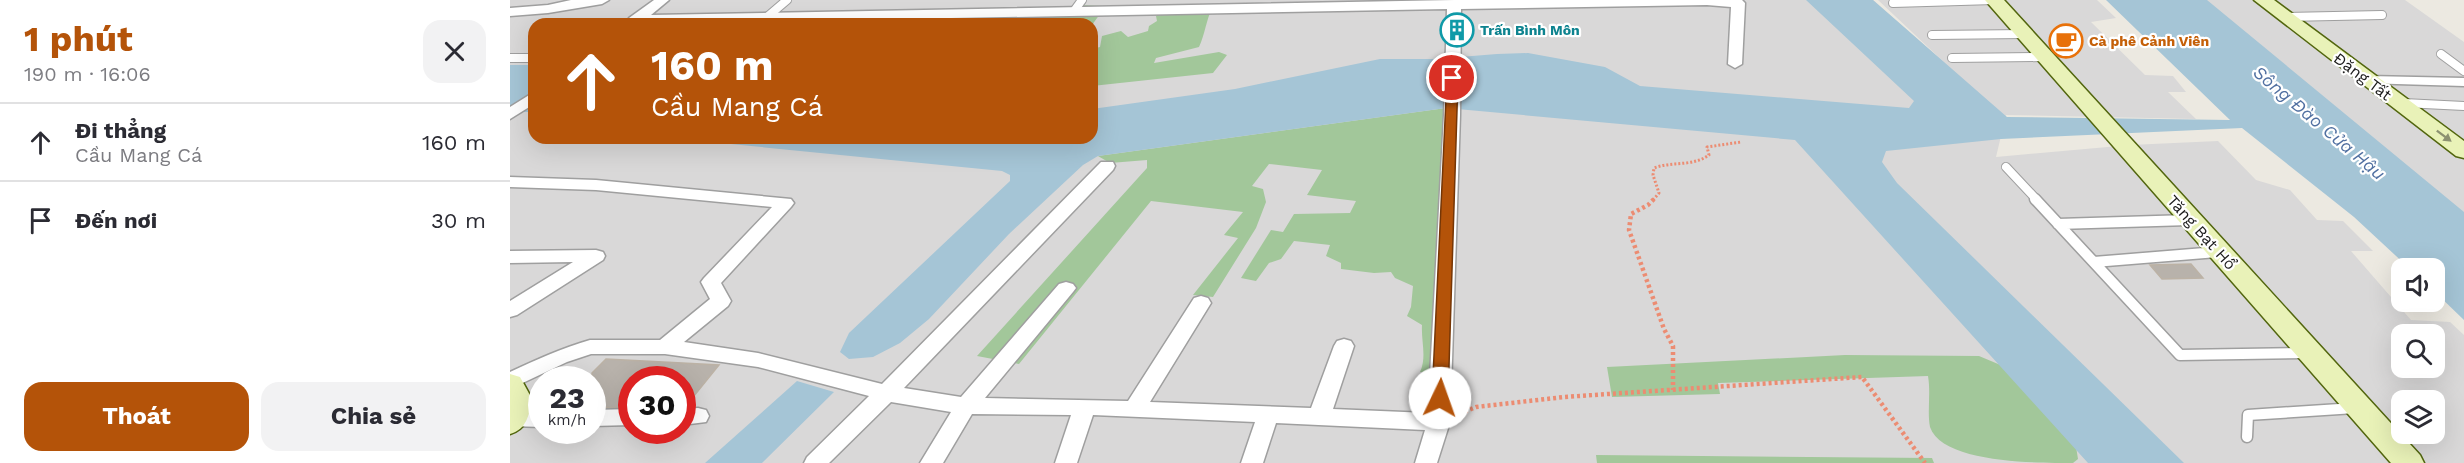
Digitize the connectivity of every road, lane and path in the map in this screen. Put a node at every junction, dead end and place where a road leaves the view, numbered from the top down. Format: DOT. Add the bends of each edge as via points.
graph roads {
  1 [pos="602,0"];
  2 [pos="662,0"];
  3 [pos="787,0"];
  4 [pos="1648,0"];
  5 [pos="1994,0"];
  6 [pos="2263,0"];
  7 [pos="1575,1"];
  8 [pos="1893,3"];
  9 [pos="1454,4"];
  10 [pos="1078,6"];
  11 [pos="1094,11"];
  12 [pos="510,12"];
  13 [pos="2382,15"];
  14 [pos="767,17"];
  15 [pos="2285,17"];
  16 [pos="639,18"];
  17 [pos="752,18"];
  18 [pos="1093,18"];
  19 [pos="2025,34"];
  20 [pos="1932,35"];
  21 [pos="2441,54"];
  22 [pos="2045,57"];
  23 [pos="510,58"];
  24 [pos="528,58"];
  25 [pos="1952,58"];
  26 [pos="1735,64"];
  27 [pos="2464,71"];
  28 [pos="2368,80"];
  29 [pos="2464,82"];
  30 [pos="528,101"];
  31 [pos="2398,102"];
  32 [pos="2464,106"];
  33 [pos="510,114"];
  34 [pos="1741,142"];
  35 [pos="2464,151"];
  36 [pos="1107,166"];
  37 [pos="2006,167"];
  38 [pos="510,182"];
  39 [pos="2192,220"];
  40 [pos="2058,224"];
  41 [pos="2220,252"];
  42 [pos="510,257"];
  43 [pos="2094,262"];
  44 [pos="1066,288"];
  45 [pos="1201,303"];
  46 [pos="510,310"];
  47 [pos="1344,346"];
  48 [pos="665,347"];
  49 [pos="2310,353"];
  50 [pos="510,382"];
  51 [pos="1673,390"];
  52 [pos="886,393"];
  53 [pos="966,406"];
  54 [pos="1085,407"];
  55 [pos="2360,408"];
  56 [pos="1134,409"];
  57 [pos="1268,415"];
  58 [pos="1319,417"];
  59 [pos="522,420"];
  60 [pos="1439,422"];
  61 [pos="2247,437"];
  62 [pos="815,463"];
  63 [pos="931,463"];
  64 [pos="1066,463"];
  65 [pos="1252,463"];
  66 [pos="1426,463"];
  67 [pos="1925,463"];
  68 [pos="2409,463"];
  1 -- 12 [label="street"];
  2 -- 16 [label="street"];
  3 -- 14 [label="lane"];
  4 -- 7 [label="street"];
  4 -- 26 [label="street" via="1738,3"];
  5 -- 8 [label="lane"];
  5 -- 19 [label="main road, Tăng Bạt Hổ"];
  6 -- 15 [label="main road, Đặng Tất"];
  7 -- 9 [label="street"];
  9 -- 11 [label="street"];
  9 -- 60 [label="street"];
  10 -- 11 [label="street"];
  10 -- 14 [label="street"];
  11 -- 18 [label="street"];
  13 -- 15 [label="lane"];
  14 -- 17 [label="street"];
  15 -- 28 [label="main road, Đặng Tất"];
  19 -- 20 [label="lane"];
  19 -- 22 [label="main road, Tăng Bạt Hổ"];
  21 -- 27 [label="lane"];
  22 -- 25 [label="lane"];
  22 -- 39 [label="main road, Tăng Bạt Hổ"];
  23 -- 24 [label="lane"];
  28 -- 29 [label="street"];
  28 -- 31 [label="main road, Đặng Tất"];
  30 -- 33 [label="street"];
  31 -- 32 [label="lane"];
  31 -- 35 [label="main road, Đặng Tất, one-way"];
  34 -- 51 [label="path" via="1707,147 1708,155 1696,162 1654,168 1659,193 1648,205 1630,214 1629,230 1673,346"];
  36 -- 52 [label="street"];
  37 -- 40 [label="lane"];
  38 -- 48 [label="street" via="596,185 785,203 711,282 721,302"];
  39 -- 40 [label="lane"];
  39 -- 41 [label="main road, Tăng Bạt Hổ"];
  40 -- 43 [label="lane"];
  41 -- 43 [label="lane"];
  41 -- 49 [label="main road, Tăng Bạt Hổ"];
  42 -- 46 [label="street" via="596,256"];
  43 -- 49 [label="lane" via="2180,355"];
  44 -- 53 [label="street"];
  45 -- 56 [label="street"];
  47 -- 58 [label="street"];
  48 -- 50 [label="street" via="590,347"];
  48 -- 52 [label="street" via="758,360"];
  49 -- 55 [label="main road, Tăng Bạt Hổ"];
  50 -- 59 [label="main road"];
  51 -- 60 [label="path" via="1476,407"];
  51 -- 67 [label="path" via="1862,377"];
  52 -- 53 [label="street"];
  52 -- 62 [label="street"];
  53 -- 54 [label="street"];
  53 -- 63 [label="street"];
  54 -- 56 [label="street"];
  54 -- 64 [label="street"];
  55 -- 61 [label="lane" via="2248,415"];
  55 -- 68 [label="main road, Tăng Bạt Hổ"];
  56 -- 57 [label="street"];
  57 -- 58 [label="street"];
  57 -- 65 [label="street"];
  58 -- 60 [label="street"];
  60 -- 66 [label="street"];
}
